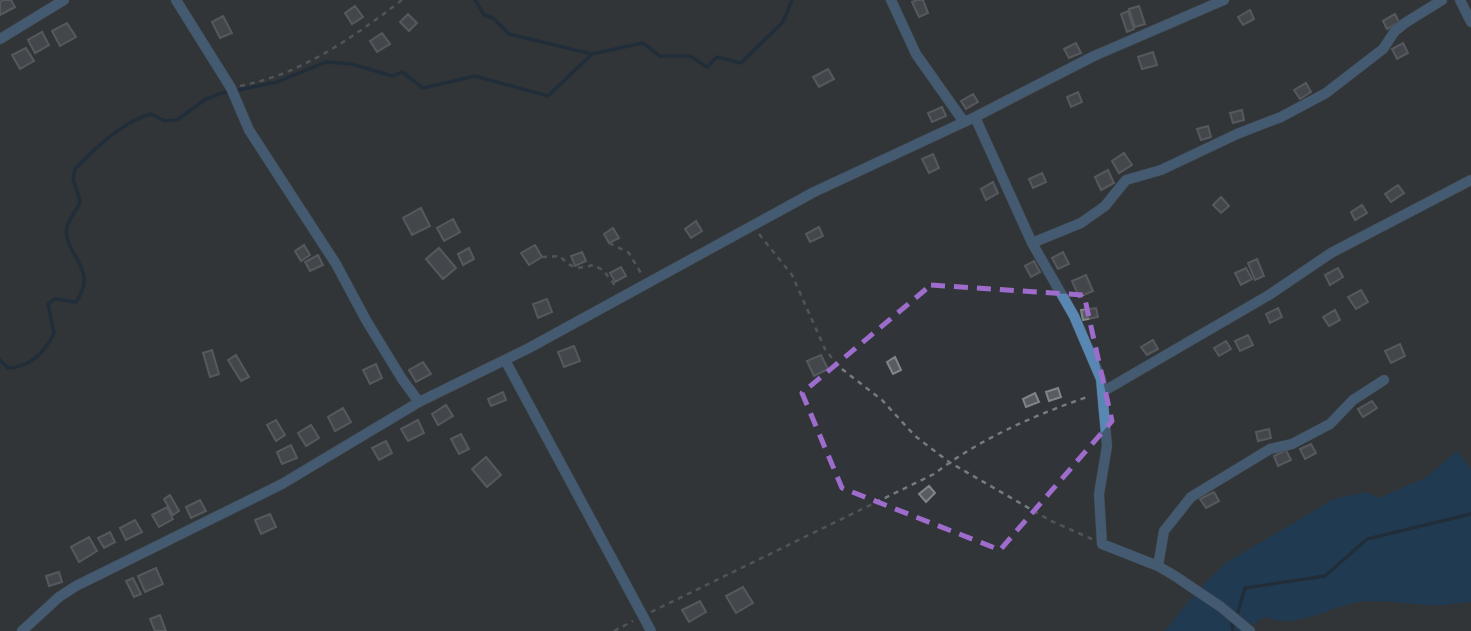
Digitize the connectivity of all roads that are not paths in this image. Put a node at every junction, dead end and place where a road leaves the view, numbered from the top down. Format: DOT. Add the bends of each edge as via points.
graph roads {
  1 [pos="64,0"];
  2 [pos="176,0"];
  3 [pos="891,0"];
  4 [pos="1224,0"];
  5 [pos="1442,0"];
  6 [pos="1460,0"];
  7 [pos="1471,22"];
  8 [pos="0,39"];
  9 [pos="975,117"];
  10 [pos="964,122"];
  11 [pos="1471,180"];
  12 [pos="1032,243"];
  13 [pos="505,360"];
  14 [pos="1384,380"];
  15 [pos="1104,391"];
  16 [pos="419,401"];
  17 [pos="1158,566"];
  18 [pos="22,631"];
  19 [pos="651,631"];
  20 [pos="1250,631"];
  1 -- 8 [label="street"];
  2 -- 16 [label="street" via="231,88 249,130"];
  3 -- 10 [label="street" via="916,54"];
  4 -- 9 [label="street" via="1094,56"];
  5 -- 12 [label="street" via="1395,31 1383,49 1326,93 1161,170 1126,180 1105,206 1081,223"];
  6 -- 7 [label="street"];
  9 -- 10 [label="street"];
  9 -- 12 [label="street"];
  10 -- 13 [label="street" via="814,192"];
  11 -- 15 [label="street" via="1331,253 1269,295"];
  12 -- 15 [label="street" via="1074,316"];
  13 -- 16 [label="street"];
  13 -- 19 [label="street"];
  14 -- 17 [label="street" via="1353,400 1330,424 1292,444 1270,449 1191,497 1164,531"];
  15 -- 17 [label="street" via="1107,446 1099,494 1102,544"];
  16 -- 18 [label="street" via="282,484 76,586"];
  17 -- 20 [label="street"];
}
